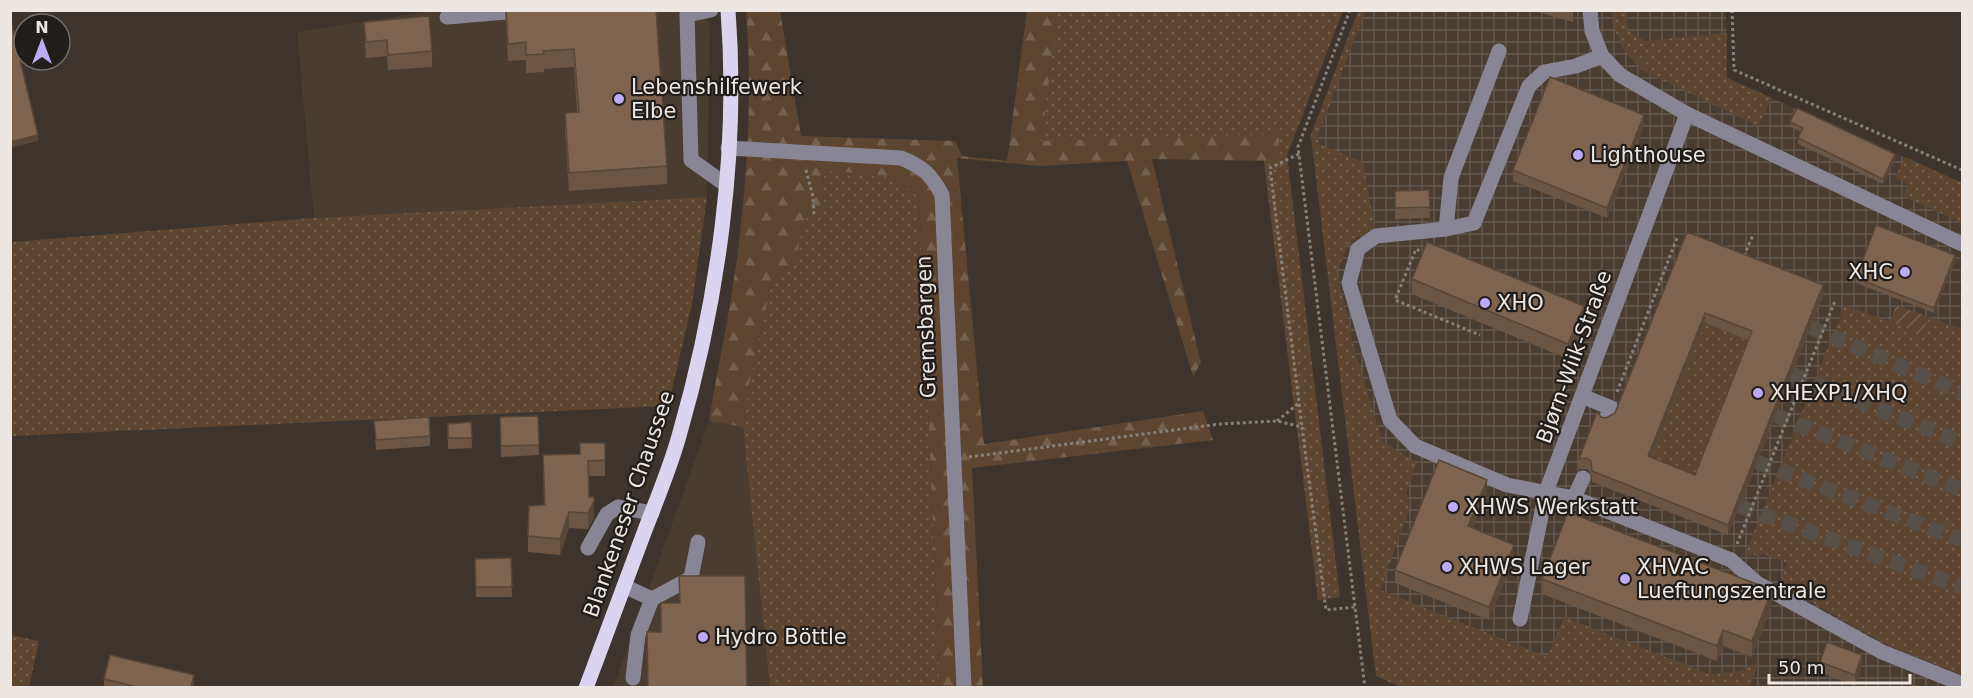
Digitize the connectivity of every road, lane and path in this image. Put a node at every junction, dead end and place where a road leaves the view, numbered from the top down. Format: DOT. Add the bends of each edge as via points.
graph roads {
  1 [pos="530,10"];
  2 [pos="711,10"];
  3 [pos="728,10"];
  4 [pos="1350,10"];
  5 [pos="1590,10"];
  6 [pos="1732,10"];
  7 [pos="682,13"];
  8 [pos="447,17"];
  9 [pos="1499,51"];
  10 [pos="1602,56"];
  11 [pos="1687,114"];
  12 [pos="728,148"];
  13 [pos="799,152"];
  14 [pos="1299,154"];
  15 [pos="1962,170"];
  16 [pos="726,184"];
  17 [pos="814,216"];
  18 [pos="1446,230"];
  19 [pos="1753,235"];
  20 [pos="1677,238"];
  21 [pos="1962,244"];
  22 [pos="1427,254"];
  23 [pos="1741,264"];
  24 [pos="1835,301"];
  25 [pos="1480,335"];
  26 [pos="1582,396"];
  27 [pos="1300,402"];
  28 [pos="1608,413"];
  29 [pos="1278,421"];
  30 [pos="1302,427"];
  31 [pos="953,459"];
  32 [pos="1583,478"];
  33 [pos="1546,492"];
  34 [pos="1575,498"];
  35 [pos="651,513"];
  36 [pos="698,542"];
  37 [pos="588,548"];
  38 [pos="1731,560"];
  39 [pos="624,586"];
  40 [pos="652,599"];
  41 [pos="1355,607"];
  42 [pos="1520,619"];
  43 [pos="633,678"];
  44 [pos="1962,684"];
  45 [pos="586,687"];
  46 [pos="964,687"];
  47 [pos="1365,687"];
  1 -- 8 [label="street"];
  2 -- 7 [label="street"];
  3 -- 12 [label="main road, Blankeneser Chaussee"];
  4 -- 14 [label="path" via="1298,147"];
  5 -- 10 [label="street" via="1592,30"];
  6 -- 15 [label="path" via="1734,70"];
  7 -- 16 [label="street" via="691,160"];
  9 -- 18 [label="street" via="1451,178"];
  10 -- 11 [label="street" via="1620,75"];
  10 -- 18 [label="street" via="1544,72 1529,86 1474,223"];
  11 -- 21 [label="street"];
  11 -- 26 [label="street, Bjørn-Wiik-Straße"];
  12 -- 13 [label="street, Gremsbargen"];
  12 -- 16 [label="main road, Blankeneser Chaussee"];
  13 -- 17 [label="path" via="813,197"];
  13 -- 31 [label="street, Gremsbargen" via="901,158 921,167 942,195"];
  14 -- 27 [label="path" via="1270,168"];
  14 -- 41 [label="path"];
  16 -- 35 [label="main road, Blankeneser Chaussee" via="710,306 695,376"];
  18 -- 33 [label="street" via="1376,236 1358,249 1349,283 1390,420 1415,446 1507,485"];
  19 -- 23 [label="path"];
  20 -- 28 [label="path"];
  22 -- 25 [label="path" via="1416,249 1395,300"];
  24 -- 38 [label="path"];
  26 -- 28 [label="street"];
  26 -- 33 [label="street, Bjørn-Wiik-Straße"];
  27 -- 29 [label="path"];
  27 -- 30 [label="path"];
  29 -- 30 [label="path"];
  29 -- 31 [label="path" via="1220,424"];
  30 -- 41 [label="path" via="1326,610"];
  31 -- 46 [label="street, Gremsbargen"];
  32 -- 34 [label="street"];
  33 -- 34 [label="street"];
  33 -- 42 [label="street, Bjørn-Wiik-Straße"];
  34 -- 38 [label="street"];
  35 -- 37 [label="street" via="618,507 607,514"];
  35 -- 39 [label="main road, Blankeneser Chaussee"];
  36 -- 40 [label="street" via="691,578"];
  38 -- 44 [label="street" via="1757,583 1872,646"];
  39 -- 40 [label="street"];
  39 -- 45 [label="main road, Blankeneser Chaussee"];
  40 -- 43 [label="street" via="638,635"];
  41 -- 47 [label="path"];
}
